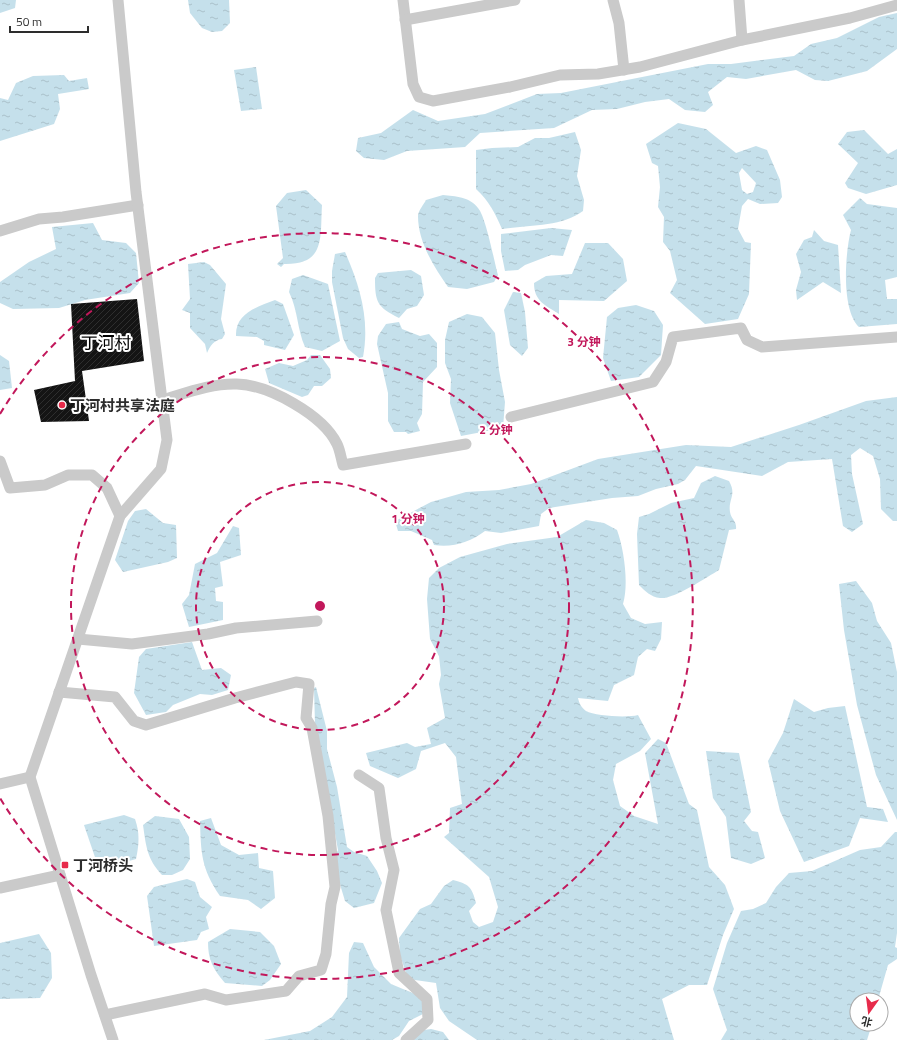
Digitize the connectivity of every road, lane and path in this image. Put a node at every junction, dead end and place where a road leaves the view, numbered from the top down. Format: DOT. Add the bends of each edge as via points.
graph roads {
  1 [pos="118,0"];
  2 [pos="403,0"];
  3 [pos="515,0"];
  4 [pos="613,0"];
  5 [pos="739,0"];
  6 [pos="897,5"];
  7 [pos="405,20"];
  8 [pos="742,40"];
  9 [pos="624,70"];
  10 [pos="138,205"];
  11 [pos="0,231"];
  12 [pos="897,336"];
  13 [pos="162,400"];
  14 [pos="511,417"];
  15 [pos="466,444"];
  16 [pos="0,461"];
  17 [pos="120,516"];
  18 [pos="317,621"];
  19 [pos="78,639"];
  20 [pos="59,692"];
  21 [pos="359,775"];
  22 [pos="30,777"];
  23 [pos="0,784"];
  24 [pos="60,875"];
  25 [pos="0,888"];
  26 [pos="105,1015"];
  27 [pos="113,1040"];
  28 [pos="406,1040"];
  1 -- 10 [label="street"];
  2 -- 7 [label="street"];
  3 -- 7 [label="street"];
  4 -- 9 [label="street" via="619,23"];
  5 -- 8 [label="street"];
  6 -- 8 [label="street" via="850,18"];
  7 -- 9 [label="street" via="413,84 419,97 433,102 560,75"];
  8 -- 9 [label="street"];
  10 -- 11 [label="street" via="38,219"];
  10 -- 13 [label="street"];
  12 -- 14 [label="street" via="762,347 747,340 741,328 673,337 666,362 653,382"];
  13 -- 15 [label="street" via="210,386 238,384 259,389 308,412 326,428 337,444 343,465"];
  13 -- 17 [label="street" via="167,440 161,469"];
  16 -- 17 [label="street" via="10,488 45,485 68,474 92,475 107,488"];
  17 -- 19 [label="street"];
  18 -- 19 [label="street" via="236,628 132,644"];
  19 -- 20 [label="street"];
  20 -- 22 [label="street"];
  20 -- 26 [label="street" via="115,697 134,721 146,725 296,682 309,684 306,718 312,728 328,816 335,887 326,954 320,970 299,976 286,991 226,1000 205,994"];
  21 -- 28 [label="street" via="379,788 386,838 394,870 386,910 399,973 427,999 428,1020"];
  22 -- 23 [label="street"];
  22 -- 24 [label="street"];
  24 -- 25 [label="street"];
  24 -- 26 [label="street"];
  26 -- 27 [label="street"];
}
